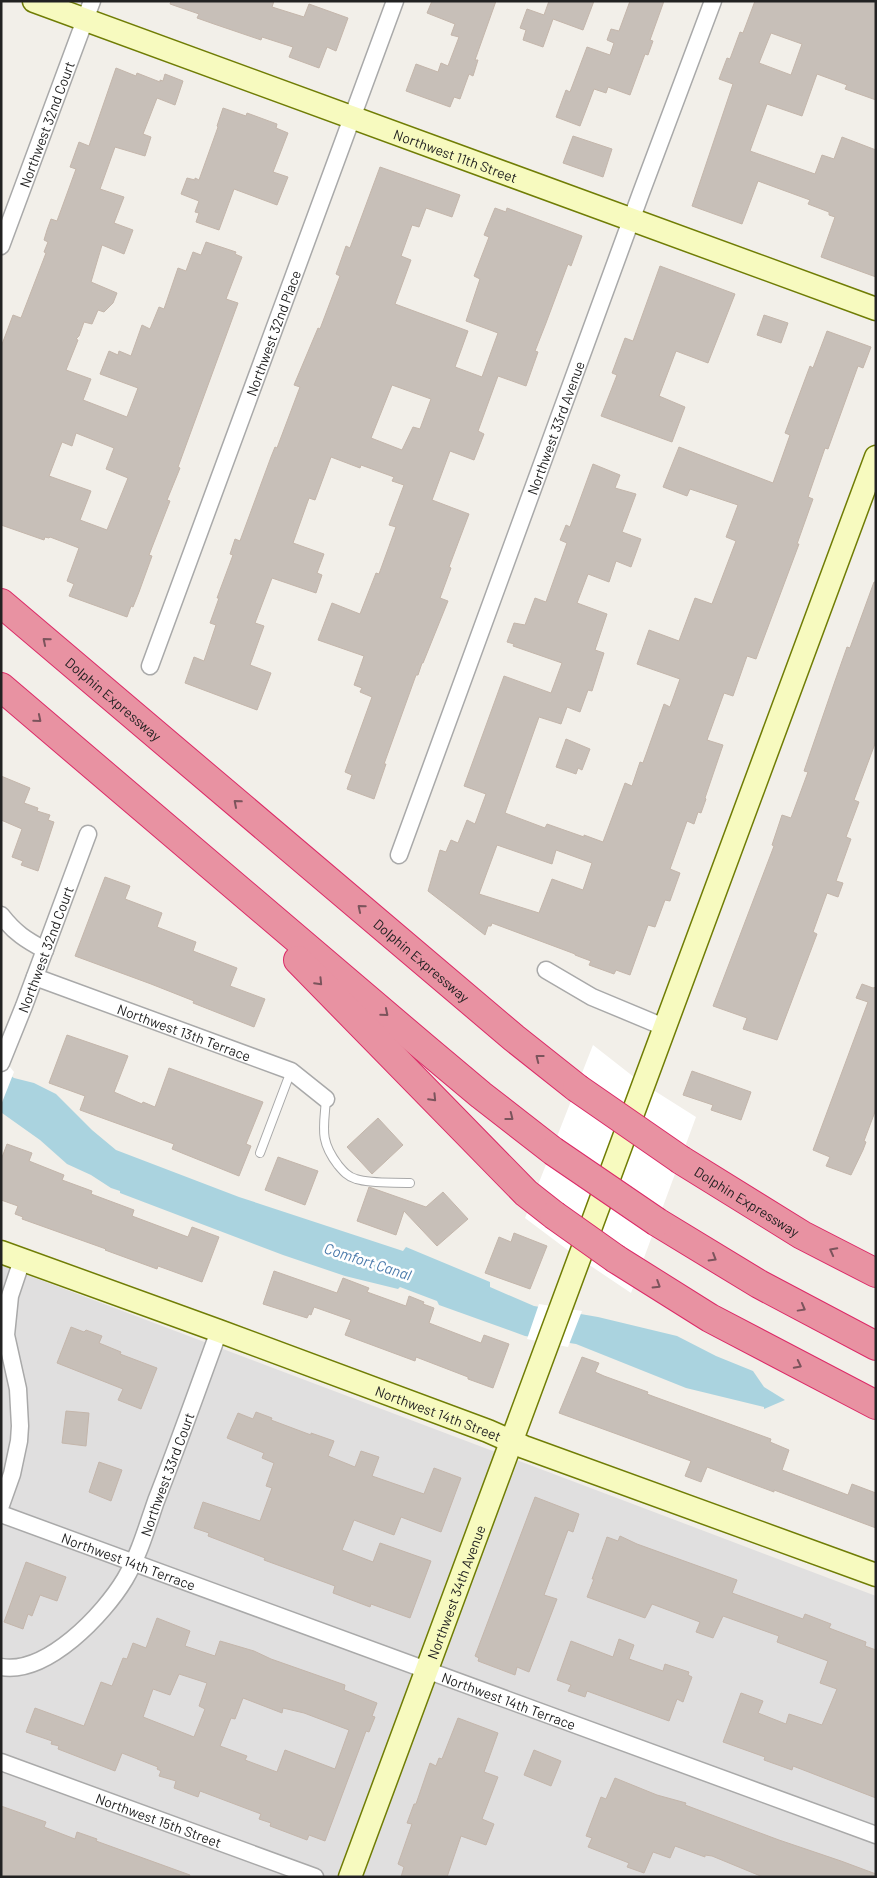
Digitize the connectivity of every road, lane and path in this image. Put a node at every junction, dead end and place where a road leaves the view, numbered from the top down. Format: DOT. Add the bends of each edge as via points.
graph roads {
  1 [pos="34,1"];
  2 [pos="395,1"];
  3 [pos="713,1"];
  4 [pos="88,10"];
  5 [pos="353,118"];
  6 [pos="632,220"];
  7 [pos="1,246"];
  8 [pos="876,310"];
  9 [pos="876,457"];
  10 [pos="1,603"];
  11 [pos="150,666"];
  12 [pos="1,687"];
  13 [pos="88,834"];
  14 [pos="174,834"];
  15 [pos="399,855"];
  16 [pos="1,915"];
  17 [pos="45,950"];
  18 [pos="546,970"];
  19 [pos="35,977"];
  20 [pos="664,1026"];
  21 [pos="2,1061"];
  22 [pos="290,1071"];
  23 [pos="326,1099"];
  24 [pos="260,1153"];
  25 [pos="410,1183"];
  26 [pos="12,1256"];
  27 [pos="876,1273"];
  28 [pos="4,1330"];
  29 [pos="219,1331"];
  30 [pos="876,1346"];
  31 [pos="876,1405"];
  32 [pos="510,1440"];
  33 [pos="1,1505"];
  34 [pos="1,1514"];
  35 [pos="133,1562"];
  36 [pos="876,1575"];
  37 [pos="427,1669"];
  38 [pos="4,1670"];
  39 [pos="1,1762"];
  40 [pos="876,1835"];
  41 [pos="315,1877"];
  42 [pos="350,1877"];
  1 -- 4 [label="street, Northwest 11th Street"];
  2 -- 5 [label="street, Northwest 32nd Place"];
  3 -- 6 [label="street, Northwest 33rd Avenue"];
  4 -- 5 [label="street, Northwest 11th Street"];
  4 -- 7 [label="street, Northwest 32nd Court"];
  5 -- 6 [label="street, Northwest 11th Street"];
  5 -- 11 [label="street, Northwest 32nd Place"];
  6 -- 8 [label="street, Northwest 11th Street"];
  6 -- 15 [label="street, Northwest 33rd Avenue"];
  9 -- 20 [label="street, Northwest 34th Avenue"];
  27 -- 10 [label="highway, Dolphin Expressway, one-way, bridge" via="802,1235 681,1160 577,1088"];
  12 -- 14 [label="highway, one-way"];
  13 -- 17 [label="street, Northwest 32nd Court"];
  14 -- 30 [label="highway, one-way, bridge" via="481,1095 553,1151 657,1222 759,1284"];
  14 -- 31 [label="highway, one-way, bridge" via="526,1193 616,1259 710,1318"];
  16 -- 17 [label="street" via="23,938"];
  17 -- 19 [label="street, Northwest 32nd Court"];
  18 -- 20 [label="street" via="592,997"];
  19 -- 21 [label="street, Northwest 32nd Court"];
  19 -- 22 [label="street, Northwest 13th Terrace"];
  20 -- 32 [label="street, Northwest 34th Avenue"];
  22 -- 23 [label="street, Northwest 13th Terrace"];
  22 -- 24 [label="lane"];
  23 -- 25 [label="lane" via="326,1147 340,1168 357,1180"];
  26 -- 28 [label="street"];
  26 -- 29 [label="street, Northwest 14th Street"];
  28 -- 33 [label="street" via="17,1380 20,1426 16,1457"];
  29 -- 32 [label="street, Northwest 14th Street"];
  29 -- 35 [label="street, Northwest 33rd Court"];
  32 -- 36 [label="street, Northwest 14th Street"];
  32 -- 37 [label="street, Northwest 34th Avenue"];
  34 -- 35 [label="street, Northwest 14th Terrace"];
  35 -- 37 [label="street, Northwest 14th Terrace"];
  35 -- 38 [label="street, Northwest 33rd Court" via="105,1608 81,1632 34,1662"];
  37 -- 40 [label="street, Northwest 14th Terrace"];
  37 -- 42 [label="street, Northwest 34th Avenue"];
  39 -- 41 [label="street, Northwest 15th Street"];
}
